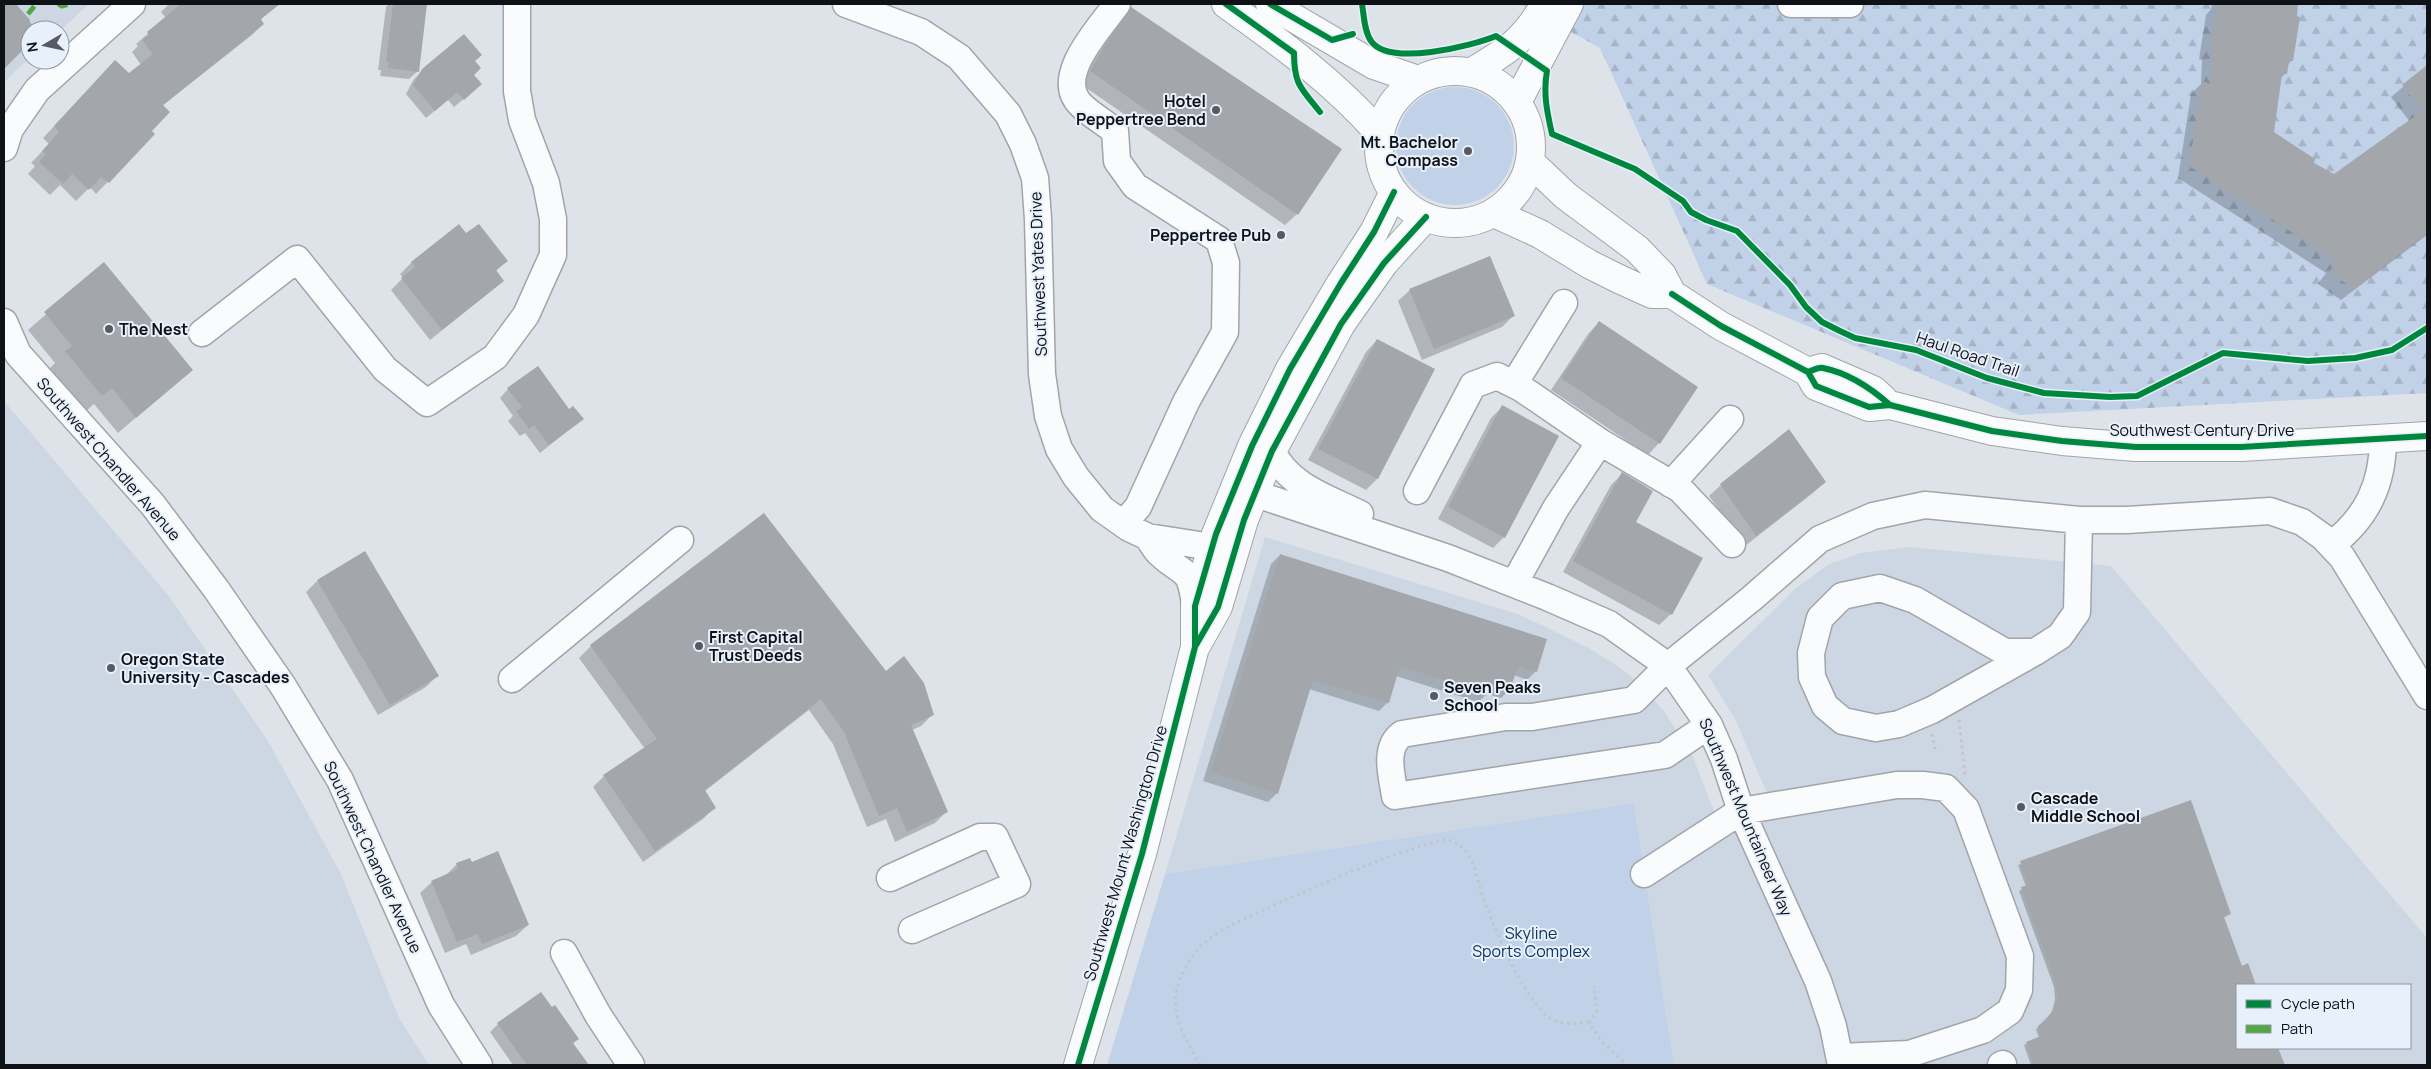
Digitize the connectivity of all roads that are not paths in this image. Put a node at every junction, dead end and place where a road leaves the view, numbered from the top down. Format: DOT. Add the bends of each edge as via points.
graph roads {
  1 [pos="132,4"];
  2 [pos="517,4"];
  3 [pos="846,4"];
  4 [pos="1116,4"];
  5 [pos="1226,4"];
  6 [pos="1270,4"];
  7 [pos="1545,4"];
  8 [pos="1569,4"];
  9 [pos="1791,4"];
  10 [pos="1850,4"];
  11 [pos="1472,72"];
  12 [pos="1418,80"];
  13 [pos="1517,102"];
  14 [pos="1380,134"];
  15 [pos="4,148"];
  16 [pos="1530,162"];
  17 [pos="1394,192"];
  18 [pos="1494,212"];
  19 [pos="1426,217"];
  20 [pos="1672,294"];
  21 [pos="1564,303"];
  22 [pos="4,322"];
  23 [pos="202,333"];
  24 [pos="1514,384"];
  25 [pos="1730,419"];
  26 [pos="2427,436"];
  27 [pos="2383,439"];
  28 [pos="1600,442"];
  29 [pos="1272,451"];
  30 [pos="1671,484"];
  31 [pos="1245,490"];
  32 [pos="1418,491"];
  33 [pos="2079,520"];
  34 [pos="1123,524"];
  35 [pos="1148,537"];
  36 [pos="680,540"];
  37 [pos="1732,544"];
  38 [pos="2331,546"];
  39 [pos="1212,547"];
  40 [pos="1448,558"];
  41 [pos="1514,584"];
  42 [pos="1195,606"];
  43 [pos="1195,647"];
  44 [pos="2035,652"];
  45 [pos="1668,666"];
  46 [pos="512,679"];
  47 [pos="2427,696"];
  48 [pos="1709,725"];
  49 [pos="1741,811"];
  50 [pos="1644,874"];
  51 [pos="890,878"];
  52 [pos="912,930"];
  53 [pos="564,953"];
  54 [pos="1841,1061"];
  55 [pos="479,1065"];
  56 [pos="631,1065"];
  57 [pos="1078,1065"];
  1 -- 15 [label="street" via="37,90 10,129"];
  2 -- 23 [label="street" via="517,91 522,120 546,183 551,210 552,255 526,315 495,356 426,403 385,369 297,258"];
  3 -- 34 [label="street, Southwest Yates Drive" via="920,32 959,57 1008,114 1035,178 1042,374 1048,416 1059,449 1076,477 1102,509"];
  4 -- 34 [label="street" via="1077,60 1070,82 1079,104 1115,130 1117,161 1135,186 1219,240 1226,264 1225,332 1186,402 1138,507"];
  5 -- 14 [label="main road" via="1316,71 1351,101"];
  6 -- 12 [label="main road" via="1374,65"];
  7 -- 11 [label="main road" via="1536,20 1512,47"];
  8 -- 13 [label="main road"];
  9 -- 10 [label="street"];
  11 -- 12 [label="main road" via="1453,70"];
  11 -- 13 [label="main road" via="1490,78"];
  12 -- 14 [label="main road" via="1400,94 1387,112"];
  13 -- 16 [label="main road" via="1530,134"];
  14 -- 17 [label="main road" via="1384,174"];
  16 -- 18 [label="main road" via="1523,182"];
  16 -- 20 [label="main road, Southwest Century Drive" via="1566,196 1637,249 1662,275"];
  17 -- 19 [label="main road" via="1409,207"];
  17 -- 31 [label="main road, Southwest Mount Washington Drive" via="1374,232 1290,369"];
  18 -- 19 [label="main road" via="1472,221 1449,223"];
  18 -- 20 [label="main road, Southwest Century Drive" via="1540,234 1618,279 1652,294"];
  19 -- 29 [label="main road, Southwest Mount Washington Drive" via="1384,264 1340,324"];
  20 -- 27 [label="main road, Southwest Century Drive" via="1721,326 1808,372 1822,368 1873,390 1890,405 1992,430 2062,441 2136,447"];
  21 -- 24 [label="street"];
  22 -- 55 [label="street, Southwest Chandler Avenue" via="18,354 153,505 283,686 340,780 441,1005"];
  24 -- 28 [label="street"];
  24 -- 32 [label="street" via="1497,376 1473,385"];
  25 -- 30 [label="street"];
  26 -- 27 [label="main road, Southwest Century Drive"];
  27 -- 38 [label="street" via="2380,477 2374,493 2364,512"];
  28 -- 30 [label="street"];
  28 -- 41 [label="street" via="1556,508"];
  29 -- 31 [label="main road, Southwest Mount Washington Drive"];
  29 -- 40 [label="street, Southwest Mountaineer Way" via="1278,464 1299,484"];
  30 -- 37 [label="street" via="1680,488"];
  31 -- 39 [label="main road, Southwest Mount Washington Drive"];
  31 -- 40 [label="street, Southwest Mountaineer Way"];
  31 -- 43 [label="main road, Southwest Mount Washington Drive" via="1244,520 1218,607"];
  33 -- 38 [label="street" via="2270,511 2302,522"];
  33 -- 44 [label="street" via="2076,612 2060,636"];
  33 -- 45 [label="street" via="1925,505 1873,516 1820,539"];
  34 -- 35 [label="street, Southwest Yates Drive"];
  35 -- 39 [label="street, Southwest Yates Drive"];
  35 -- 42 [label="street, Southwest Yates Drive" via="1159,553 1185,571"];
  36 -- 46 [label="street"];
  38 -- 47 [label="street" via="2342,557"];
  39 -- 42 [label="main road, Southwest Mount Washington Drive"];
  40 -- 41 [label="street, Southwest Mountaineer Way"];
  41 -- 45 [label="street, Southwest Mountaineer Way" via="1609,624"];
  42 -- 43 [label="main road, Southwest Mount Washington Drive"];
  43 -- 57 [label="main road, Southwest Mount Washington Drive" via="1142,854"];
  44 -- 44 [label="street" via="2005,652 1915,600 1880,588 1842,596 1820,618 1811,653 1812,676 1825,706 1843,721 1876,728 1899,724 1932,710"];
  45 -- 48 [label="street, Southwest Mountaineer Way"];
  45 -- 48 [label="street" via="1634,700 1402,734 1396,739 1390,762 1395,796 1665,755"];
  48 -- 49 [label="street, Southwest Mountaineer Way"];
  49 -- 50 [label="street"];
  49 -- 54 [label="street, Southwest Mountaineer Way" via="1818,981"];
  49 -- 54 [label="street" via="1896,785 1923,784 1946,788 1966,809 2020,956 2020,990 2010,1011 1983,1030 1909,1054"];
  51 -- 52 [label="street" via="980,837 995,837 1017,884"];
  53 -- 56 [label="street" via="598,1015"];
}
